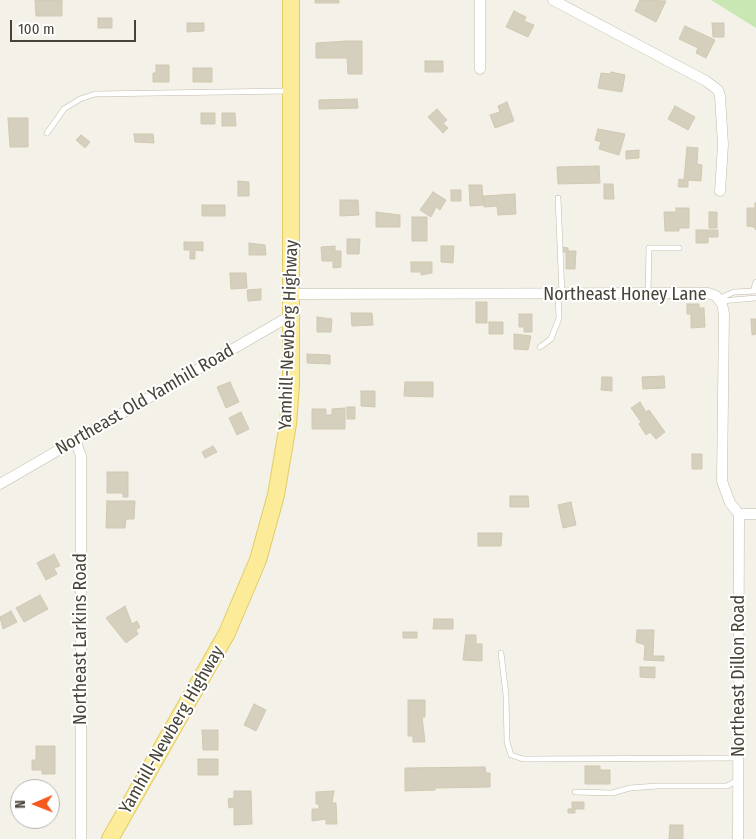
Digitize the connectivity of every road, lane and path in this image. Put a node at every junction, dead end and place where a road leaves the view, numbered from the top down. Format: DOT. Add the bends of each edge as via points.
graph roads {
  1 [pos="291,0"];
  2 [pos="480,0"];
  3 [pos="552,0"];
  4 [pos="480,69"];
  5 [pos="291,91"];
  6 [pos="47,133"];
  7 [pos="720,191"];
  8 [pos="558,198"];
  9 [pos="679,248"];
  10 [pos="756,282"];
  11 [pos="755,291"];
  12 [pos="292,294"];
  13 [pos="560,294"];
  14 [pos="648,294"];
  15 [pos="756,298"];
  16 [pos="719,300"];
  17 [pos="292,318"];
  18 [pos="540,347"];
  19 [pos="75,440"];
  20 [pos="0,484"];
  21 [pos="739,514"];
  22 [pos="756,514"];
  23 [pos="501,653"];
  24 [pos="739,758"];
  25 [pos="739,780"];
  26 [pos="575,792"];
  27 [pos="81,839"];
  28 [pos="110,839"];
  29 [pos="738,839"];
  1 -- 5 [label="main road, Yamhill-Newberg Highway"];
  2 -- 4 [label="street"];
  3 -- 7 [label="street" via="718,90 723,145"];
  5 -- 6 [label="lane" via="95,94 64,109"];
  5 -- 12 [label="main road, Yamhill-Newberg Highway"];
  8 -- 13 [label="lane"];
  9 -- 14 [label="lane" via="649,248"];
  10 -- 11 [label="lane"];
  11 -- 16 [label="lane" via="734,292"];
  12 -- 13 [label="street, Northeast Honey Lane"];
  12 -- 17 [label="main road, Yamhill-Newberg Highway"];
  13 -- 14 [label="street, Northeast Honey Lane"];
  13 -- 18 [label="lane" via="558,318 551,339"];
  14 -- 16 [label="street, Northeast Honey Lane" via="708,293"];
  15 -- 16 [label="lane"];
  16 -- 21 [label="street, Northeast Honey Lane" via="724,314 722,481 730,503"];
  17 -- 19 [label="street, Northeast Old Yamhill Road" via="283,320"];
  17 -- 28 [label="main road, Yamhill-Newberg Highway" via="291,386 284,453 258,560 211,663"];
  19 -- 20 [label="street, Northeast Old Yamhill Road"];
  19 -- 27 [label="street, Northeast Larkins Road" via="81,456"];
  21 -- 22 [label="street"];
  21 -- 24 [label="street, Northeast Dillon Road"];
  23 -- 24 [label="lane" via="507,742 511,754 523,759"];
  24 -- 25 [label="street, Northeast Dillon Road"];
  25 -- 26 [label="lane" via="727,786 657,786 612,793"];
  25 -- 29 [label="street, Northeast Dillon Road"];
}
